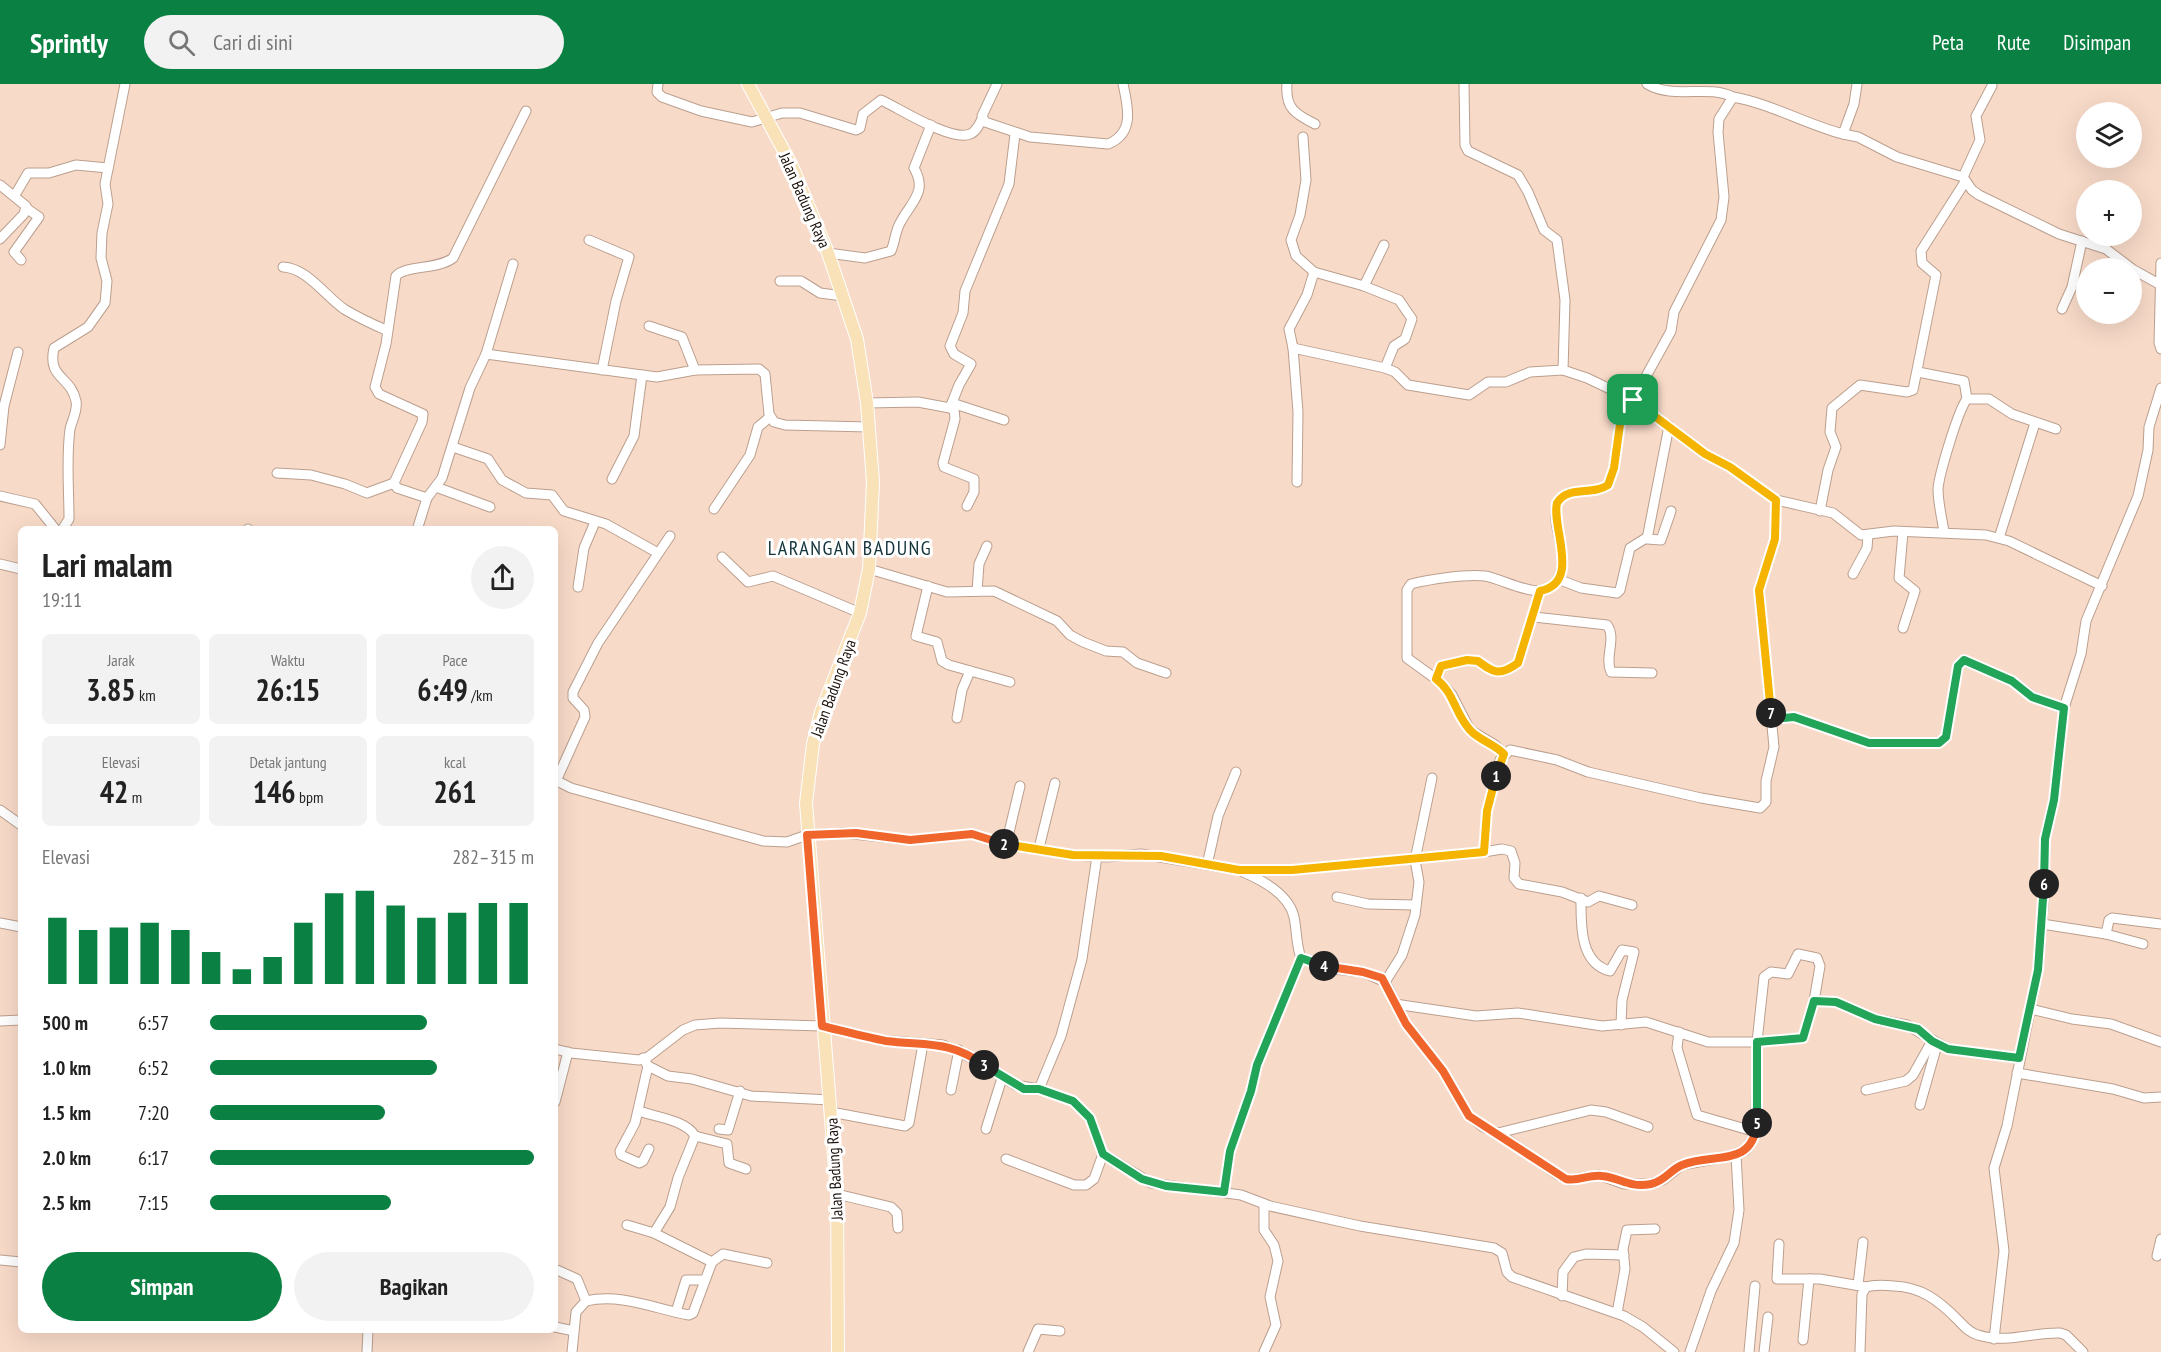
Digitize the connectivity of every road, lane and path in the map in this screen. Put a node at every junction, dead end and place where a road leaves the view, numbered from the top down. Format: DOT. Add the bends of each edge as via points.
graph roads {
  1 [pos="125,84"];
  2 [pos="658,84"];
  3 [pos="997,84"];
  4 [pos="1123,84"];
  5 [pos="1287,84"];
  6 [pos="1464,84"];
  7 [pos="1647,84"];
  8 [pos="1857,84"];
  9 [pos="753,86"];
  10 [pos="1992,86"];
  11 [pos="1733,97"];
  12 [pos="526,111"];
  13 [pos="766,118"];
  14 [pos="982,120"];
  15 [pos="1315,124"];
  16 [pos="931,125"];
  17 [pos="1014,134"];
  18 [pos="1843,134"];
  19 [pos="1303,137"];
  20 [pos="108,168"];
  21 [pos="1964,180"];
  22 [pos="0,185"];
  23 [pos="15,195"];
  24 [pos="26,208"];
  25 [pos="0,239"];
  26 [pos="2076,239"];
  27 [pos="589,240"];
  28 [pos="1384,245"];
  29 [pos="2081,246"];
  30 [pos="2097,246"];
  31 [pos="828,254"];
  32 [pos="2117,258"];
  33 [pos="21,260"];
  34 [pos="2161,262"];
  35 [pos="513,264"];
  36 [pos="283,267"];
  37 [pos="1314,272"];
  38 [pos="2142,275"];
  39 [pos="780,281"];
  40 [pos="2159,284"];
  41 [pos="1364,286"];
  42 [pos="843,296"];
  43 [pos="2062,309"];
  44 [pos="649,326"];
  45 [pos="386,330"];
  46 [pos="1293,348"];
  47 [pos="2161,349"];
  48 [pos="18,352"];
  49 [pos="486,354"];
  50 [pos="1385,368"];
  51 [pos="602,370"];
  52 [pos="695,370"];
  53 [pos="1563,370"];
  54 [pos="1918,372"];
  55 [pos="642,375"];
  56 [pos="2161,388"];
  57 [pos="1629,398"];
  58 [pos="1967,399"];
  59 [pos="867,403"];
  60 [pos="951,406"];
  61 [pos="770,417"];
  62 [pos="1004,420"];
  63 [pos="2034,423"];
  64 [pos="1669,426"];
  65 [pos="869,427"];
  66 [pos="2056,429"];
  67 [pos="0,445"];
  68 [pos="453,447"];
  69 [pos="277,473"];
  70 [pos="612,479"];
  71 [pos="1297,482"];
  72 [pos="394,483"];
  73 [pos="436,487"];
  74 [pos="0,496"];
  75 [pos="428,498"];
  76 [pos="1776,500"];
  77 [pos="967,506"];
  78 [pos="490,507"];
  79 [pos="714,509"];
  80 [pos="1671,511"];
  81 [pos="1820,511"];
  82 [pos="595,522"];
  83 [pos="53,526"];
  84 [pos="65,526"];
  85 [pos="418,526"];
  86 [pos="1903,532"];
  87 [pos="1944,532"];
  88 [pos="670,536"];
  89 [pos="1868,536"];
  90 [pos="1646,538"];
  91 [pos="1999,538"];
  92 [pos="987,546"];
  93 [pos="658,553"];
  94 [pos="722,557"];
  95 [pos="0,564"];
  96 [pos="18,568"];
  97 [pos="869,569"];
  98 [pos="1852,574"];
  99 [pos="1558,579"];
  100 [pos="578,586"];
  101 [pos="928,586"];
  102 [pos="2102,586"];
  103 [pos="977,591"];
  104 [pos="1540,591"];
  105 [pos="860,613"];
  106 [pos="1534,617"];
  107 [pos="1903,628"];
  108 [pos="970,671"];
  109 [pos="1652,673"];
  110 [pos="1166,674"];
  111 [pos="1436,679"];
  112 [pos="1010,682"];
  113 [pos="2064,708"];
  114 [pos="957,718"];
  115 [pos="1772,719"];
  116 [pos="1504,754"];
  117 [pos="1236,772"];
  118 [pos="558,777"];
  119 [pos="1432,778"];
  120 [pos="558,782"];
  121 [pos="1055,783"];
  122 [pos="1020,786"];
  123 [pos="0,810"];
  124 [pos="18,823"];
  125 [pos="807,835"];
  126 [pos="1006,845"];
  127 [pos="1039,848"];
  128 [pos="1484,852"];
  129 [pos="1097,856"];
  130 [pos="1415,860"];
  131 [pos="1206,865"];
  132 [pos="1239,870"];
  133 [pos="1337,897"];
  134 [pos="1581,898"];
  135 [pos="1416,905"];
  136 [pos="1632,905"];
  137 [pos="0,922"];
  138 [pos="2042,924"];
  139 [pos="2161,924"];
  140 [pos="18,926"];
  141 [pos="2106,934"];
  142 [pos="2143,944"];
  143 [pos="1301,958"];
  144 [pos="1385,982"];
  145 [pos="1814,1001"];
  146 [pos="1395,1004"];
  147 [pos="2031,1009"];
  148 [pos="18,1020"];
  149 [pos="0,1021"];
  150 [pos="1620,1025"];
  151 [pos="822,1026"];
  152 [pos="1679,1032"];
  153 [pos="1757,1042"];
  154 [pos="2161,1042"];
  155 [pos="1934,1043"];
  156 [pos="923,1044"];
  157 [pos="558,1050"];
  158 [pos="959,1050"];
  159 [pos="568,1052"];
  160 [pos="2019,1058"];
  161 [pos="646,1062"];
  162 [pos="2017,1073"];
  163 [pos="1002,1078"];
  164 [pos="1039,1089"];
  165 [pos="558,1090"];
  166 [pos="951,1090"];
  167 [pos="1866,1090"];
  168 [pos="740,1091"];
  169 [pos="2161,1097"];
  170 [pos="1920,1105"];
  171 [pos="831,1106"];
  172 [pos="639,1111"];
  173 [pos="1648,1127"];
  174 [pos="719,1129"];
  175 [pos="986,1129"];
  176 [pos="1756,1132"];
  177 [pos="1498,1133"];
  178 [pos="695,1136"];
  179 [pos="649,1149"];
  180 [pos="1103,1154"];
  181 [pos="1736,1155"];
  182 [pos="1006,1159"];
  183 [pos="746,1169"];
  184 [pos="1224,1192"];
  185 [pos="837,1194"];
  186 [pos="1264,1204"];
  187 [pos="627,1225"];
  188 [pos="898,1228"];
  189 [pos="1655,1229"];
  190 [pos="654,1233"];
  191 [pos="2161,1239"];
  192 [pos="1863,1242"];
  193 [pos="1779,1244"];
  194 [pos="1624,1255"];
  195 [pos="2157,1256"];
  196 [pos="0,1260"];
  197 [pos="18,1262"];
  198 [pos="712,1262"];
  199 [pos="767,1263"];
  200 [pos="558,1270"];
  201 [pos="705,1280"];
  202 [pos="1809,1280"];
  203 [pos="1755,1286"];
  204 [pos="1862,1286"];
  205 [pos="1562,1296"];
  206 [pos="586,1301"];
  207 [pos="676,1312"];
  208 [pos="1617,1313"];
  209 [pos="1768,1317"];
  210 [pos="558,1328"];
  211 [pos="1060,1330"];
  212 [pos="574,1331"];
  213 [pos="368,1333"];
  214 [pos="1994,1339"];
  215 [pos="1803,1340"];
  216 [pos="367,1352"];
  217 [pos="572,1352"];
  218 [pos="838,1352"];
  219 [pos="1028,1352"];
  220 [pos="1264,1352"];
  221 [pos="1674,1352"];
  222 [pos="1690,1352"];
  223 [pos="1749,1352"];
  224 [pos="1764,1352"];
  225 [pos="1860,1352"];
  226 [pos="2083,1352"];
  1 -- 20 [label="street"];
  2 -- 13 [label="street" via="657,92 662,97 701,111 753,122"];
  3 -- 14 [label="street"];
  4 -- 17 [label="street" via="1128,119 1116,141 1054,141"];
  5 -- 15 [label="street" via="1286,99 1292,111"];
  6 -- 53 [label="street" via="1468,152 1518,175 1544,230 1557,240 1564,300"];
  7 -- 11 [label="street" via="1665,90 1719,89"];
  8 -- 18 [label="street"];
  9 -- 13 [label="main road, Jalan Badung Raya"];
  10 -- 21 [label="street" via="1978,108 1980,140"];
  11 -- 18 [label="street" via="1769,105"];
  11 -- 57 [label="street" via="1719,120 1724,197 1721,220 1679,300 1671,331"];
  12 -- 45 [label="street" via="453,258 440,265 397,274"];
  13 -- 16 [label="street" via="800,113 856,130 863,114 881,100"];
  13 -- 31 [label="main road, Jalan Badung Raya" via="792,166"];
  14 -- 16 [label="street" via="974,132 966,135"];
  14 -- 17 [label="street"];
  16 -- 31 [label="street" via="914,168 920,188 898,226 891,251 865,258"];
  17 -- 60 [label="street" via="1009,184 965,291 963,313 950,346 954,354 971,364"];
  18 -- 21 [label="street"];
  19 -- 37 [label="street" via="1306,180 1291,240 1296,256"];
  20 -- 23 [label="street" via="76,165 49,173 28,173"];
  20 -- 84 [label="street" via="101,258 107,281 105,303 88,327 54,348 51,360 77,404 70,428 69,519"];
  21 -- 26 [label="street" via="1979,195"];
  21 -- 54 [label="street" via="1921,251 1922,263 1936,274"];
  22 -- 23 [label="street"];
  23 -- 24 [label="street" via="26,203"];
  24 -- 25 [label="street"];
  24 -- 33 [label="street" via="39,217 14,252"];
  27 -- 51 [label="street" via="629,256"];
  28 -- 41 [label="street"];
  29 -- 43 [label="street" via="2072,287"];
  30 -- 32 [label="street"];
  31 -- 42 [label="main road, Jalan Badung Raya"];
  34 -- 40 [label="street"];
  35 -- 49 [label="street"];
  36 -- 45 [label="street" via="305,277 344,309"];
  37 -- 41 [label="street"];
  37 -- 46 [label="street" via="1289,329"];
  38 -- 40 [label="street"];
  39 -- 42 [label="street" via="801,281 820,293"];
  40 -- 47 [label="street"];
  41 -- 50 [label="street" via="1399,300 1412,319 1405,339 1394,346"];
  42 -- 59 [label="main road, Jalan Badung Raya" via="856,339"];
  44 -- 52 [label="street" via="682,337"];
  45 -- 72 [label="street" via="376,392 421,411 424,418"];
  46 -- 50 [label="street"];
  46 -- 71 [label="street" via="1298,412"];
  48 -- 67 [label="street" via="4,406"];
  49 -- 51 [label="street"];
  49 -- 68 [label="street" via="470,388"];
  50 -- 53 [label="street" via="1408,385 1468,395 1488,382 1506,382 1530,372"];
  51 -- 55 [label="street"];
  52 -- 55 [label="street" via="657,377"];
  52 -- 61 [label="street" via="761,369 765,374"];
  53 -- 57 [label="street"];
  54 -- 58 [label="street" via="1964,381"];
  54 -- 81 [label="street" via="1909,392 1860,385 1832,408 1830,432 1836,447 1827,470"];
  55 -- 70 [label="street" via="634,436"];
  56 -- 102 [label="street" via="2149,427 2138,496"];
  57 -- 64 [label="street"];
  57 -- 99 [label="street" via="1608,485 1597,491 1572,492 1557,503 1555,518 1563,555"];
  58 -- 63 [label="street" via="1989,399 2003,410"];
  58 -- 87 [label="street" via="1939,480"];
  59 -- 60 [label="street"];
  59 -- 65 [label="main road, Jalan Badung Raya"];
  60 -- 62 [label="street"];
  60 -- 77 [label="street" via="955,419 943,463 944,467 974,479 974,492"];
  61 -- 65 [label="street" via="785,425"];
  61 -- 79 [label="street" via="758,427 750,455"];
  63 -- 66 [label="street"];
  63 -- 91 [label="street"];
  64 -- 76 [label="street"];
  64 -- 90 [label="street"];
  65 -- 97 [label="main road, Jalan Badung Raya" via="873,482"];
  68 -- 73 [label="street"];
  68 -- 82 [label="street" via="491,462 502,480 526,493 552,495 564,511"];
  69 -- 72 [label="street" via="311,475 367,493"];
  72 -- 75 [label="street" via="397,488"];
  73 -- 75 [label="street"];
  73 -- 78 [label="street"];
  74 -- 83 [label="street" via="35,504"];
  75 -- 85 [label="street"];
  76 -- 81 [label="street"];
  76 -- 115 [label="street" via="1775,539 1759,590"];
  80 -- 90 [label="street" via="1661,540"];
  81 -- 89 [label="street" via="1840,516 1852,529"];
  82 -- 93 [label="street" via="639,540"];
  82 -- 100 [label="street" via="584,548"];
  86 -- 87 [label="street"];
  86 -- 89 [label="street"];
  86 -- 107 [label="street" via="1899,578 1915,591"];
  87 -- 91 [label="street"];
  88 -- 93 [label="street"];
  89 -- 98 [label="street" via="1867,548"];
  90 -- 99 [label="street" via="1630,548 1617,593 1581,588"];
  91 -- 102 [label="street"];
  92 -- 103 [label="street" via="979,564"];
  93 -- 118 [label="street" via="598,643 573,692 585,717"];
  94 -- 105 [label="street" via="748,582 772,576"];
  95 -- 96 [label="street"];
  97 -- 101 [label="street"];
  97 -- 105 [label="main road, Jalan Badung Raya"];
  99 -- 104 [label="street" via="1550,589"];
  101 -- 103 [label="street" via="956,593"];
  101 -- 108 [label="street" via="915,636 937,642 942,661"];
  102 -- 113 [label="street" via="2086,621 2081,654"];
  103 -- 110 [label="street" via="1006,596 1057,621 1083,642 1106,651 1122,652 1137,663"];
  104 -- 106 [label="street"];
  104 -- 111 [label="street" via="1486,576 1411,584 1407,599 1407,658"];
  105 -- 125 [label="main road, Jalan Badung Raya" via="826,697 813,744 806,803"];
  106 -- 109 [label="street" via="1607,625 1611,633 1611,672"];
  106 -- 111 [label="street" via="1518,663 1510,669 1491,671 1481,662 1467,660 1441,666"];
  108 -- 112 [label="street"];
  108 -- 114 [label="street"];
  111 -- 116 [label="street" via="1452,695 1470,730"];
  113 -- 115 [label="street" via="2032,697 2012,681 1964,660 1958,666 1946,737 1939,743 1869,743 1794,717"];
  113 -- 138 [label="street" via="2054,800 2045,839"];
  115 -- 116 [label="street" via="1774,747 1766,781 1766,802 1756,808 1588,772 1518,750"];
  116 -- 128 [label="street" via="1487,811"];
  117 -- 131 [label="street" via="1218,816"];
  119 -- 130 [label="street"];
  120 -- 125 [label="street" via="763,841 787,842"];
  121 -- 127 [label="street"];
  122 -- 126 [label="street"];
  123 -- 124 [label="street"];
  125 -- 126 [label="street" via="856,833 910,840 972,834"];
  125 -- 151 [label="main road, Jalan Badung Raya"];
  126 -- 127 [label="street"];
  127 -- 129 [label="street"];
  128 -- 130 [label="street"];
  128 -- 134 [label="street" via="1511,851 1514,878 1519,884"];
  129 -- 131 [label="street" via="1142,854"];
  129 -- 164 [label="street" via="1082,959 1061,1036"];
  130 -- 132 [label="street" via="1292,870"];
  130 -- 135 [label="street" via="1419,882"];
  131 -- 132 [label="street"];
  132 -- 143 [label="street" via="1268,885 1289,905"];
  133 -- 135 [label="street" via="1368,904"];
  134 -- 136 [label="street" via="1590,902 1599,896"];
  134 -- 150 [label="street" via="1581,930 1593,960 1610,971 1622,950 1634,952"];
  135 -- 144 [label="street" via="1402,955"];
  137 -- 140 [label="street"];
  138 -- 141 [label="street"];
  138 -- 147 [label="street"];
  139 -- 141 [label="street" via="2112,918"];
  141 -- 142 [label="street"];
  143 -- 144 [label="street" via="1333,969 1375,975"];
  143 -- 184 [label="street" via="1257,1065 1230,1151"];
  144 -- 146 [label="street"];
  145 -- 153 [label="street" via="1803,1038"];
  145 -- 153 [label="street" via="1818,958 1798,954 1788,974 1766,973"];
  145 -- 155 [label="street" via="1836,1002 1875,1019 1907,1025"];
  146 -- 150 [label="street" via="1476,1016 1518,1013 1602,1026"];
  146 -- 177 [label="street" via="1443,1071 1469,1116"];
  147 -- 154 [label="street" via="2111,1024"];
  147 -- 160 [label="street"];
  148 -- 149 [label="street"];
  150 -- 152 [label="street" via="1646,1022"];
  151 -- 156 [label="street" via="880,1040"];
  151 -- 161 [label="street" via="695,1025 683,1030"];
  151 -- 171 [label="main road, Jalan Badung Raya"];
  152 -- 153 [label="street" via="1708,1042"];
  152 -- 176 [label="street" via="1677,1048 1697,1115"];
  153 -- 176 [label="street"];
  155 -- 160 [label="street" via="1948,1049"];
  155 -- 167 [label="street" via="1906,1081"];
  155 -- 170 [label="street"];
  156 -- 158 [label="street"];
  156 -- 171 [label="street" via="909,1124"];
  157 -- 159 [label="street"];
  158 -- 163 [label="street"];
  158 -- 166 [label="street"];
  159 -- 161 [label="street"];
  159 -- 165 [label="street"];
  160 -- 162 [label="street"];
  161 -- 168 [label="street" via="668,1076"];
  161 -- 172 [label="street"];
  162 -- 169 [label="street" via="2114,1089 2144,1098"];
  162 -- 214 [label="street" via="1994,1168 2004,1251"];
  163 -- 164 [label="street" via="1024,1089"];
  163 -- 175 [label="street"];
  164 -- 180 [label="street" via="1078,1105 1090,1118"];
  168 -- 171 [label="street"];
  168 -- 174 [label="street" via="728,1130"];
  171 -- 185 [label="main road, Jalan Badung Raya"];
  172 -- 178 [label="street" via="675,1122"];
  172 -- 179 [label="street" via="621,1155 639,1163"];
  173 -- 177 [label="street" via="1591,1110"];
  176 -- 181 [label="street" via="1746,1150"];
  177 -- 181 [label="street" via="1570,1180 1599,1175 1624,1184 1650,1184 1663,1180 1682,1165"];
  178 -- 183 [label="street" via="727,1144 729,1163"];
  178 -- 190 [label="street" via="670,1207"];
  180 -- 182 [label="street" via="1094,1179 1086,1185 1074,1185"];
  180 -- 184 [label="street" via="1151,1183"];
  181 -- 222 [label="street" via="1739,1210 1734,1243"];
  184 -- 186 [label="street"];
  185 -- 188 [label="street" via="891,1207 897,1213"];
  185 -- 218 [label="main road, Jalan Badung Raya"];
  186 -- 205 [label="street" via="1419,1237 1494,1248 1502,1253 1512,1277"];
  186 -- 220 [label="street" via="1264,1230 1278,1261 1270,1297 1276,1320"];
  187 -- 190 [label="street"];
  189 -- 194 [label="street" via="1627,1230"];
  190 -- 198 [label="street"];
  191 -- 195 [label="street"];
  192 -- 204 [label="street"];
  193 -- 202 [label="street" via="1776,1279"];
  194 -- 205 [label="street" via="1574,1257 1563,1272"];
  194 -- 208 [label="street"];
  196 -- 197 [label="street"];
  198 -- 199 [label="street" via="723,1254"];
  198 -- 201 [label="street"];
  200 -- 206 [label="street" via="577,1279"];
  201 -- 207 [label="street" via="686,1280"];
  201 -- 207 [label="street" via="693,1313"];
  202 -- 204 [label="street"];
  202 -- 215 [label="street"];
  203 -- 223 [label="street"];
  204 -- 214 [label="street" via="1922,1291 1939,1301 1971,1332"];
  204 -- 225 [label="street"];
  205 -- 208 [label="street"];
  206 -- 207 [label="street" via="624,1299"];
  206 -- 212 [label="street" via="576,1312"];
  208 -- 221 [label="street"];
  209 -- 224 [label="street"];
  210 -- 212 [label="street"];
  211 -- 219 [label="street" via="1038,1329"];
  212 -- 217 [label="street"];
  213 -- 216 [label="street"];
  214 -- 226 [label="street" via="2053,1332 2067,1335"];
}
